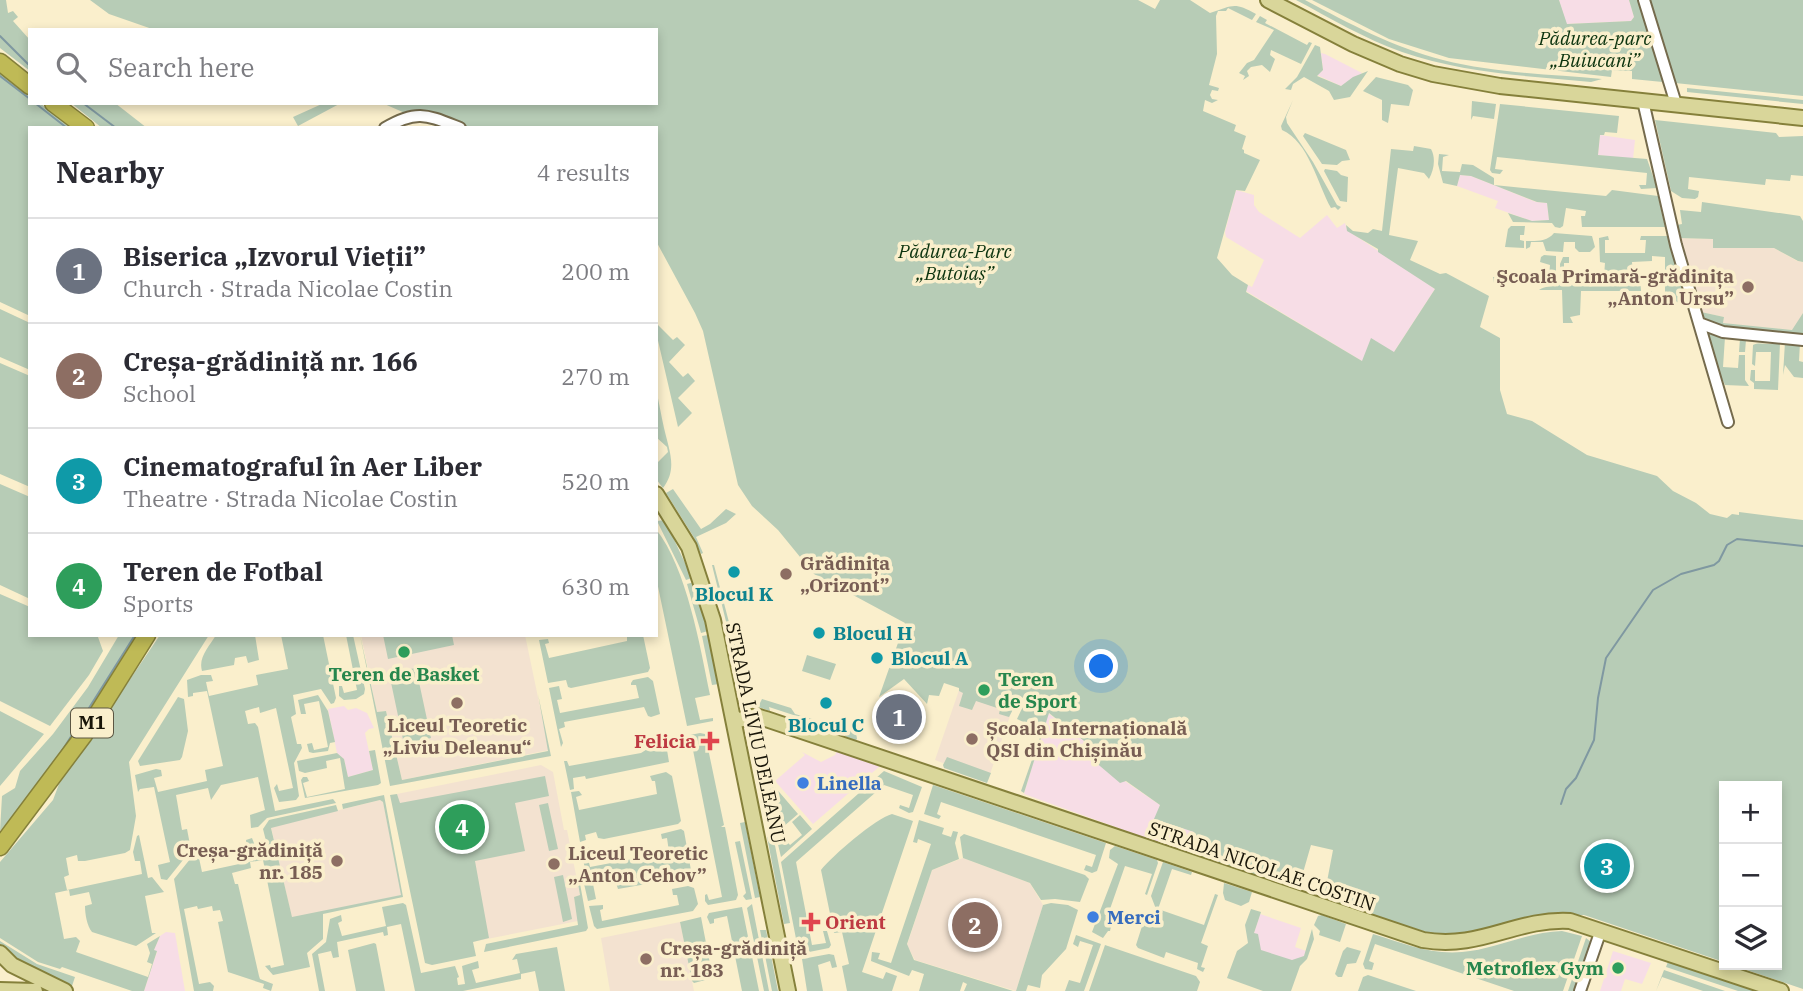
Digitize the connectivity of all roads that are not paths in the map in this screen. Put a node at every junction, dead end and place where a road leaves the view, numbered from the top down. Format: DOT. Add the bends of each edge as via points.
graph roads {
  1 [pos="1268,0"];
  2 [pos="1644,0"];
  3 [pos="0,62"];
  4 [pos="28,84"];
  5 [pos="1643,101"];
  6 [pos="1676,104"];
  7 [pos="56,105"];
  8 [pos="1803,118"];
  9 [pos="83,126"];
  10 [pos="388,126"];
  11 [pos="454,126"];
  12 [pos="1699,323"];
  13 [pos="1803,340"];
  14 [pos="1728,422"];
  15 [pos="658,497"];
  16 [pos="146,637"];
  17 [pos="734,721"];
  18 [pos="0,847"];
  19 [pos="1601,930"];
  20 [pos="5,960"];
  21 [pos="1,990"];
  22 [pos="35,991"];
  23 [pos="65,991"];
  24 [pos="788,991"];
  25 [pos="1580,991"];
  26 [pos="1781,991"];
  1 -- 5 [label="main road" via="1353,44 1422,72"];
  2 -- 6 [label="street"];
  3 -- 4 [label="highway"];
  5 -- 6 [label="main road"];
  5 -- 12 [label="street" via="1673,235"];
  6 -- 8 [label="main road"];
  7 -- 9 [label="highway"];
  10 -- 11 [label="street" via="402,117 421,116"];
  12 -- 13 [label="street" via="1723,332"];
  12 -- 14 [label="street"];
  15 -- 17 [label="main road, STRADA LIVIU DELEANU" via="682,534 700,575"];
  16 -- 18 [label="highway, M1" via="84,735"];
  17 -- 19 [label="main road, STRADA NICOLAE COSTIN" via="766,719 1423,940 1464,942 1545,921 1570,921"];
  17 -- 24 [label="main road, STRADA LIVIU DELEANU"];
  19 -- 25 [label="street"];
  19 -- 26 [label="main road, STRADA NICOLAE COSTIN"];
  20 -- 21 [label="main road" via="15,976"];
  20 -- 23 [label="main road"];
  21 -- 22 [label="main road"];
}
